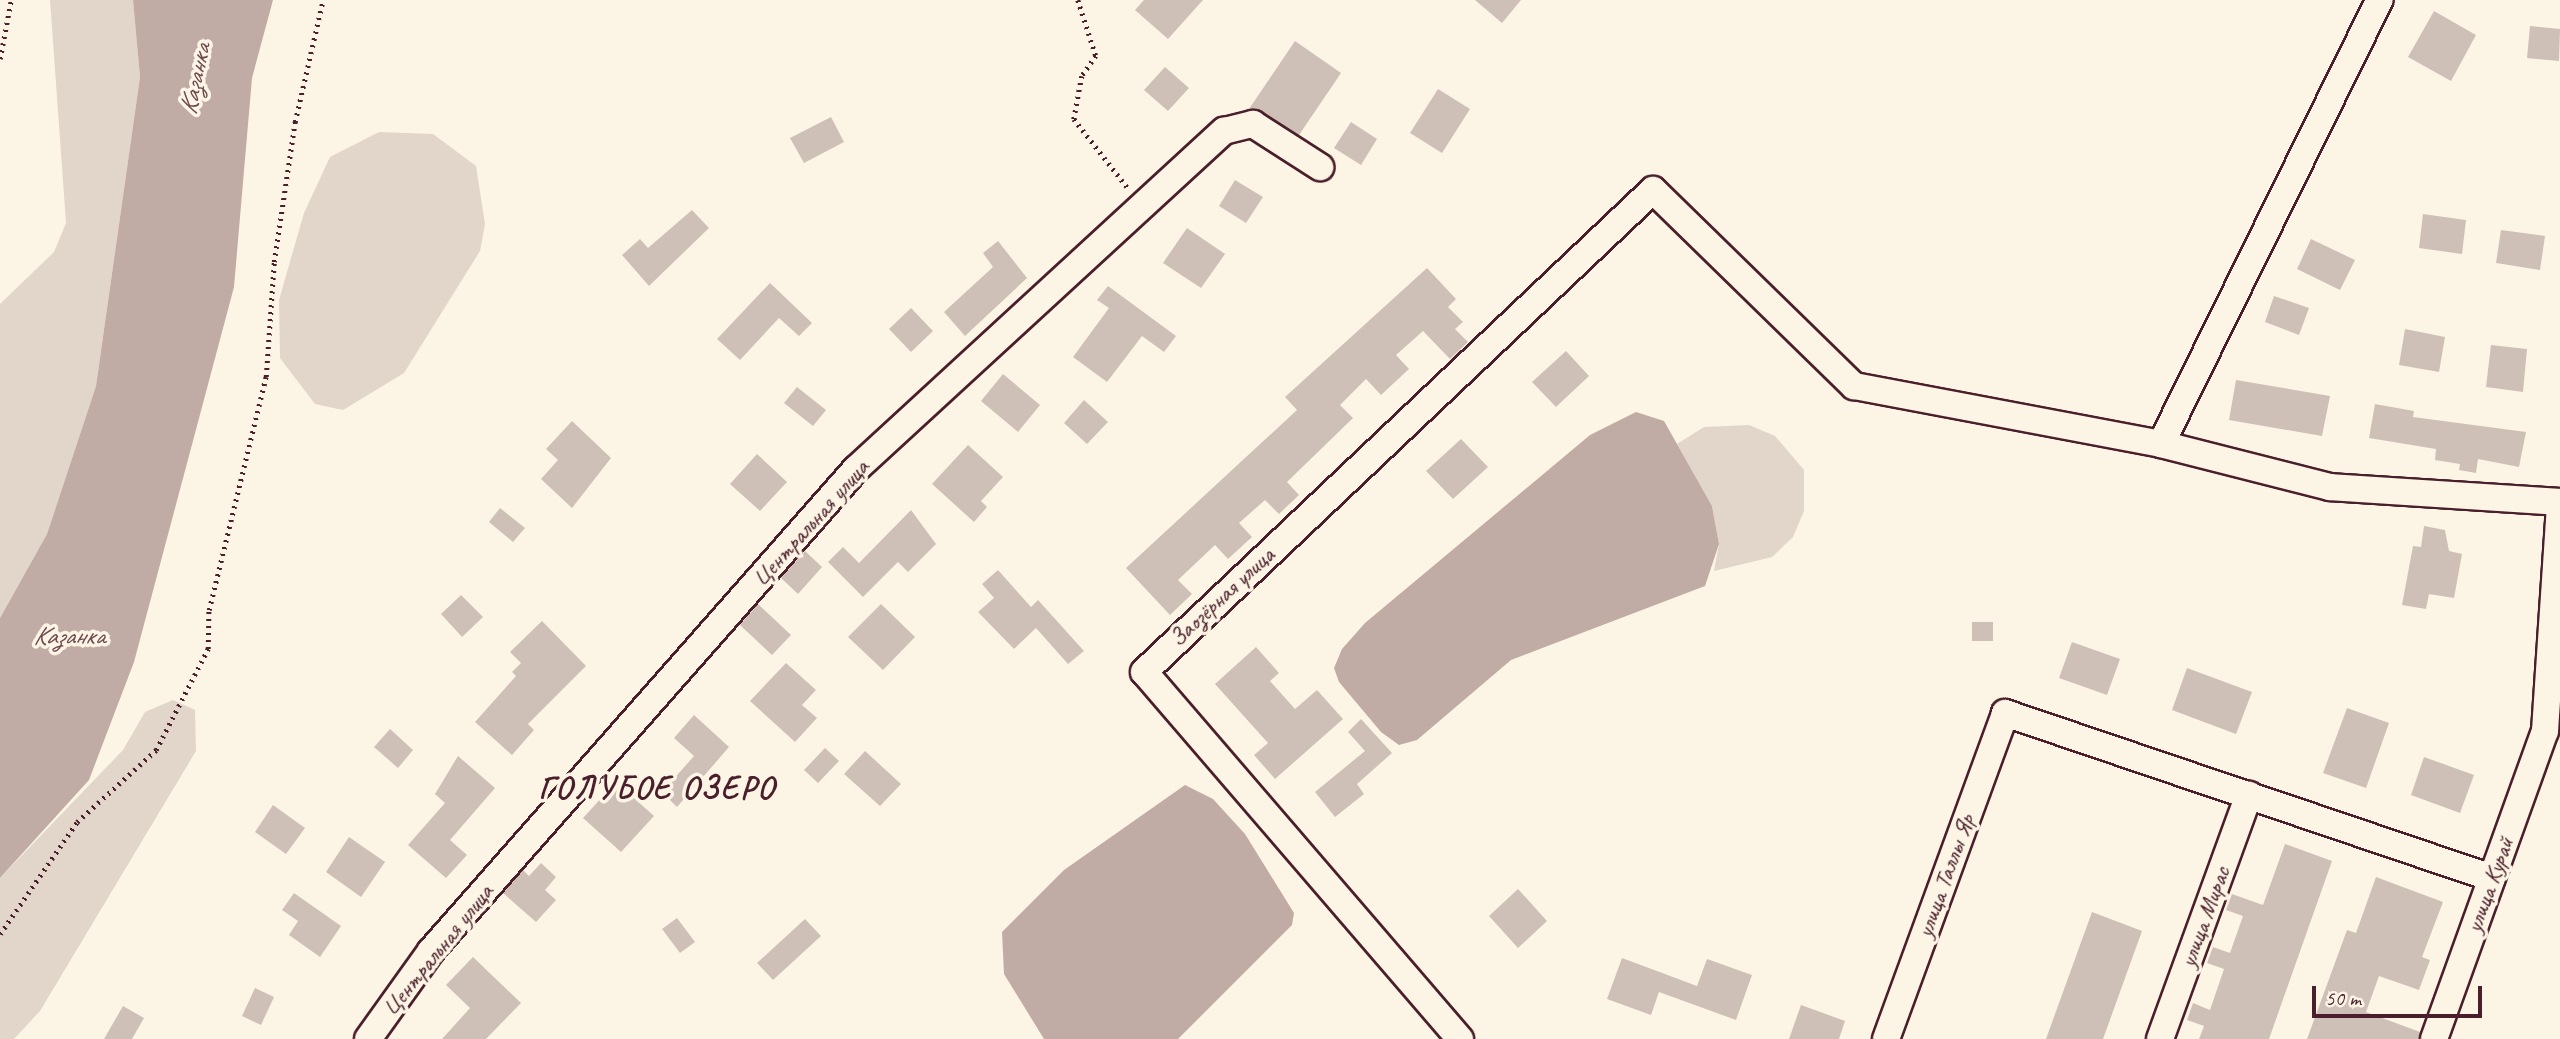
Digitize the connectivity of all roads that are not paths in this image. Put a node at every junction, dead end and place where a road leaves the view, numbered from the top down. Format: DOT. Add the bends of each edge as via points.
graph roads {
  1 [pos="2379,0"];
  2 [pos="1320,167"];
  3 [pos="2161,444"];
  4 [pos="2560,503"];
  5 [pos="2553,733"];
  6 [pos="2249,795"];
  7 [pos="2492,878"];
  8 [pos="368,1039"];
  9 [pos="1460,1039"];
  10 [pos="1886,1039"];
  11 [pos="2160,1039"];
  12 [pos="2434,1039"];
  1 -- 3 [label="street"];
  2 -- 8 [label="street, Центральная улица" via="1253,124 1239,123 856,469 431,951"];
  3 -- 4 [label="street" via="2330,487"];
  3 -- 9 [label="street, Заозёрная улица" via="1854,386 1653,190 1144,671"];
  4 -- 5 [label="street, улица Курай"];
  5 -- 7 [label="street, улица Курай"];
  6 -- 7 [label="street"];
  6 -- 10 [label="street, улица Таллы Яр" via="2005,713"];
  6 -- 11 [label="street, улица Мирас"];
  7 -- 12 [label="street, улица Курай"];
}
